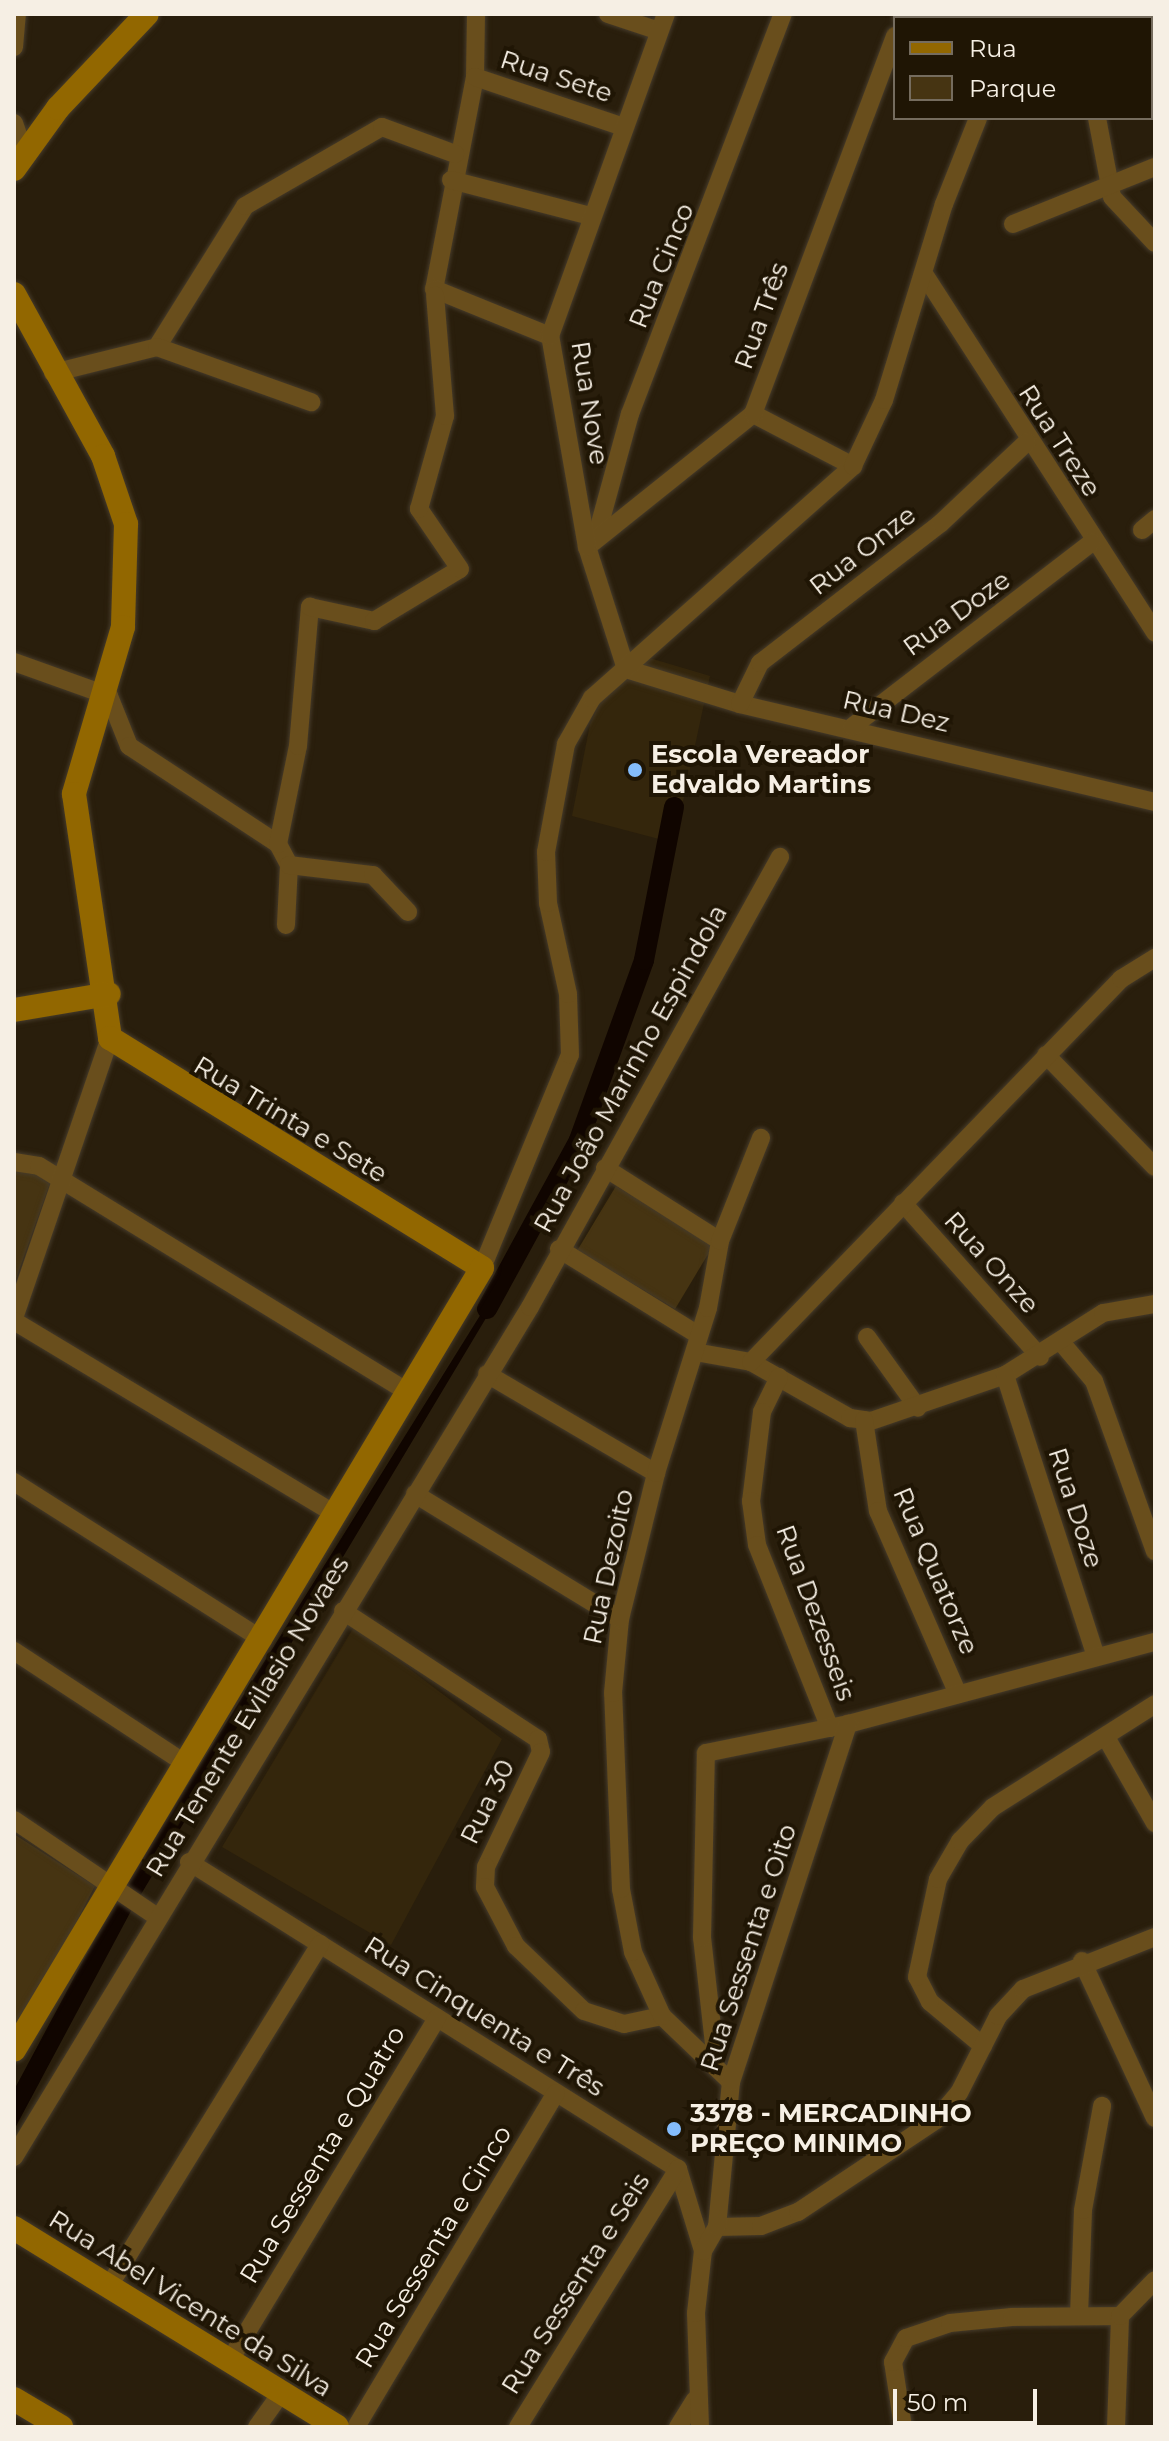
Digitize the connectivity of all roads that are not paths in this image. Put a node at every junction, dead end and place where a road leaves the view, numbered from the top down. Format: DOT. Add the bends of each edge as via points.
graph roads {
  1 [pos="17,14"];
  2 [pos="147,14"];
  3 [pos="476,14"];
  4 [pos="608,14"];
  5 [pos="783,14"];
  6 [pos="663,23"];
  7 [pos="893,41"];
  8 [pos="14,47"];
  9 [pos="475,77"];
  10 [pos="977,120"];
  11 [pos="1097,120"];
  12 [pos="14,123"];
  13 [pos="621,126"];
  14 [pos="455,154"];
  15 [pos="19,159"];
  16 [pos="1155,167"];
  17 [pos="451,180"];
  18 [pos="1108,186"];
  19 [pos="590,216"];
  20 [pos="1013,224"];
  21 [pos="1155,243"];
  22 [pos="924,274"];
  23 [pos="14,294"];
  24 [pos="435,295"];
  25 [pos="550,336"];
  26 [pos="157,347"];
  27 [pos="53,373"];
  28 [pos="311,402"];
  29 [pos="753,414"];
  30 [pos="1027,442"];
  31 [pos="853,466"];
  32 [pos="591,542"];
  33 [pos="1092,542"];
  34 [pos="1155,633"];
  35 [pos="14,662"];
  36 [pos="626,669"];
  37 [pos="101,694"];
  38 [pos="740,704"];
  39 [pos="852,727"];
  40 [pos="1155,802"];
  41 [pos="278,844"];
  42 [pos="780,857"];
  43 [pos="289,865"];
  44 [pos="408,912"];
  45 [pos="286,925"];
  46 [pos="1155,958"];
  47 [pos="109,994"];
  48 [pos="14,1010"];
  49 [pos="110,1038"];
  50 [pos="1046,1055"];
  51 [pos="761,1138"];
  52 [pos="14,1162"];
  53 [pos="1155,1167"];
  54 [pos="605,1168"];
  55 [pos="61,1180"];
  56 [pos="903,1203"];
  57 [pos="720,1241"];
  58 [pos="559,1249"];
  59 [pos="482,1268"];
  60 [pos="1155,1304"];
  61 [pos="530,1307"];
  62 [pos="14,1320"];
  63 [pos="867,1337"];
  64 [pos="1061,1342"];
  65 [pos="697,1344"];
  66 [pos="1040,1357"];
  67 [pos="751,1362"];
  68 [pos="487,1374"];
  69 [pos="1005,1375"];
  70 [pos="779,1377"];
  71 [pos="410,1393"];
  72 [pos="918,1408"];
  73 [pos="864,1420"];
  74 [pos="656,1473"];
  75 [pos="14,1482"];
  76 [pos="415,1494"];
  77 [pos="337,1515"];
  78 [pos="1155,1551"];
  79 [pos="343,1611"];
  80 [pos="620,1619"];
  81 [pos="263,1640"];
  82 [pos="1155,1642"];
  83 [pos="14,1651"];
  84 [pos="1096,1656"];
  85 [pos="958,1694"];
  86 [pos="1155,1704"];
  87 [pos="839,1726"];
  88 [pos="1107,1739"];
  89 [pos="186,1764"];
  90 [pos="14,1820"];
  91 [pos="1155,1823"];
  92 [pos="189,1862"];
  93 [pos="115,1887"];
  94 [pos="157,1917"];
  95 [pos="1155,1937"];
  96 [pos="320,1944"];
  97 [pos="1082,1961"];
  98 [pos="662,2016"];
  99 [pos="437,2018"];
  100 [pos="983,2046"];
  101 [pos="14,2050"];
  102 [pos="715,2053"];
  103 [pos="731,2082"];
  104 [pos="556,2093"];
  105 [pos="1102,2106"];
  106 [pos="1155,2118"];
  107 [pos="14,2157"];
  108 [pos="678,2169"];
  109 [pos="717,2227"];
  110 [pos="14,2228"];
  111 [pos="703,2251"];
  112 [pos="1155,2280"];
  113 [pos="109,2286"];
  114 [pos="1079,2315"];
  115 [pos="1120,2316"];
  116 [pos="230,2360"];
  117 [pos="282,2392"];
  118 [pos="695,2400"];
  119 [pos="15,2403"];
  120 [pos="61,2427"];
  121 [pos="257,2427"];
  122 [pos="337,2427"];
  123 [pos="356,2427"];
  124 [pos="518,2427"];
  125 [pos="678,2427"];
  126 [pos="700,2427"];
  127 [pos="903,2427"];
  128 [pos="1116,2427"];
  1 -- 8 [label="street"];
  2 -- 15 [label="street"];
  3 -- 9 [label="street"];
  4 -- 6 [label="street"];
  5 -- 32 [label="street, Rua Cinco" via="630,414"];
  6 -- 13 [label="street, Rua Nove"];
  7 -- 29 [label="street, Rua Três"];
  9 -- 13 [label="street, Rua Sete"];
  9 -- 14 [label="street"];
  10 -- 22 [label="street"];
  11 -- 18 [label="street"];
  12 -- 15 [label="street"];
  13 -- 19 [label="street, Rua Nove"];
  14 -- 17 [label="street"];
  14 -- 26 [label="street" via="382,127 245,206"];
  16 -- 18 [label="street"];
  17 -- 19 [label="street"];
  17 -- 24 [label="street"];
  18 -- 20 [label="street"];
  18 -- 21 [label="street" via="1118,210"];
  19 -- 25 [label="street, Rua Nove"];
  22 -- 30 [label="street, Rua Treze"];
  22 -- 31 [label="street" via="884,400"];
  23 -- 27 [label="street"];
  24 -- 25 [label="street"];
  24 -- 41 [label="street" via="445,416 419,509 460,569 374,621 310,607 298,746"];
  25 -- 32 [label="street, Rua Nove"];
  26 -- 27 [label="street"];
  26 -- 28 [label="street"];
  27 -- 37 [label="street" via="103,456 126,524 123,627"];
  29 -- 31 [label="street"];
  29 -- 32 [label="street"];
  30 -- 33 [label="street, Rua Treze"];
  30 -- 38 [label="street, Rua Onze" via="941,523 760,663"];
  31 -- 36 [label="street"];
  32 -- 36 [label="street, Rua Nove"];
  33 -- 34 [label="street, Rua Treze"];
  33 -- 39 [label="street, Rua Doze"];
  35 -- 37 [label="street"];
  36 -- 38 [label="street, Rua Dez"];
  36 -- 59 [label="street" via="592,698 566,744 546,852 548,903 568,994 570,1055"];
  37 -- 41 [label="street" via="115,701 129,746"];
  37 -- 47 [label="street" via="74,794"];
  38 -- 39 [label="street, Rua Dez"];
  39 -- 40 [label="street, Rua Dez"];
  41 -- 43 [label="street"];
  42 -- 54 [label="street, Rua João Marinho Espindola"];
  43 -- 44 [label="street" via="373,875"];
  43 -- 45 [label="street"];
  46 -- 50 [label="street" via="1121,979"];
  47 -- 48 [label="street"];
  47 -- 49 [label="street"];
  49 -- 55 [label="street"];
  49 -- 59 [label="street, Rua Trinta e Sete"];
  50 -- 53 [label="street"];
  50 -- 56 [label="street"];
  51 -- 57 [label="street, Rua Dezoito"];
  52 -- 55 [label="street"];
  54 -- 57 [label="street"];
  54 -- 58 [label="street, Rua João Marinho Espindola"];
  55 -- 62 [label="street"];
  55 -- 71 [label="street"];
  56 -- 66 [label="street, Rua Onze"];
  56 -- 67 [label="street"];
  57 -- 65 [label="street, Rua Dezoito"];
  58 -- 61 [label="street, Rua João Marinho Espindola"];
  58 -- 65 [label="street"];
  59 -- 71 [label="street"];
  60 -- 64 [label="street" via="1103,1313"];
  61 -- 68 [label="street, Rua Tenente Evilasio Novaes"];
  62 -- 77 [label="street"];
  63 -- 72 [label="street"];
  64 -- 66 [label="street"];
  64 -- 78 [label="street" via="1094,1381"];
  65 -- 67 [label="street"];
  65 -- 74 [label="street, Rua Dezoito"];
  66 -- 69 [label="street"];
  67 -- 70 [label="street"];
  68 -- 74 [label="street"];
  68 -- 76 [label="street, Rua Tenente Evilasio Novaes"];
  69 -- 72 [label="street"];
  69 -- 84 [label="street, Rua Doze"];
  70 -- 73 [label="street"];
  70 -- 87 [label="street, Rua Dezesseis" via="762,1412 751,1501 757,1545"];
  71 -- 77 [label="street"];
  72 -- 73 [label="street"];
  73 -- 85 [label="street, Rua Quatorze" via="878,1511"];
  74 -- 80 [label="street, Rua Dezoito"];
  75 -- 81 [label="street"];
  76 -- 79 [label="street, Rua Tenente Evilasio Novaes"];
  76 -- 80 [label="street"];
  77 -- 81 [label="street"];
  79 -- 92 [label="street, Rua Tenente Evilasio Novaes"];
  79 -- 98 [label="street, Rua 30" via="538,1739 541,1752 486,1867 485,1887 516,1946 584,2011 624,2024"];
  80 -- 98 [label="street, Rua Dezoito" via="611,1757 621,1889 633,1952"];
  81 -- 89 [label="street"];
  82 -- 84 [label="street"];
  83 -- 89 [label="street"];
  84 -- 85 [label="street"];
  85 -- 87 [label="street"];
  86 -- 88 [label="street"];
  87 -- 102 [label="street" via="706,1753 702,1938"];
  87 -- 103 [label="street, Rua Sessenta e Oito"];
  88 -- 91 [label="street"];
  88 -- 100 [label="street" via="993,1807 960,1841 938,1879 917,1977 930,2002"];
  89 -- 93 [label="street"];
  90 -- 93 [label="street"];
  92 -- 94 [label="street, Rua Tenente Evilasio Novaes"];
  92 -- 96 [label="street, Rua Cinquenta e Três"];
  93 -- 94 [label="street"];
  93 -- 101 [label="street"];
  94 -- 107 [label="street, Rua Tenente Evilasio Novaes"];
  95 -- 97 [label="street"];
  96 -- 99 [label="street, Rua Cinquenta e Três"];
  96 -- 113 [label="street"];
  97 -- 100 [label="street" via="1023,1989"];
  97 -- 106 [label="street"];
  98 -- 103 [label="street, Rua Dezoito"];
  99 -- 104 [label="street, Rua Cinquenta e Três"];
  99 -- 116 [label="street, Rua Sessenta e Quatro"];
  100 -- 109 [label="street" via="936,2120 790,2216 761,2226"];
  103 -- 109 [label="street, Rua Sessenta e Oito"];
  104 -- 108 [label="street, Rua Cinquenta e Três"];
  104 -- 123 [label="street, Rua Sessenta e Cinco"];
  105 -- 114 [label="street" via="1083,2210"];
  108 -- 111 [label="street"];
  108 -- 124 [label="street, Rua Sessenta e Seis"];
  109 -- 111 [label="street, Rua Sessenta e Oito"];
  110 -- 113 [label="street, Rua Abel Vicente da Silva"];
  111 -- 118 [label="street, Rua Sessenta e Oito"];
  112 -- 115 [label="street"];
  113 -- 116 [label="street, Rua Abel Vicente da Silva"];
  114 -- 115 [label="street"];
  114 -- 127 [label="street" via="950,2323 906,2338 893,2362"];
  115 -- 128 [label="street"];
  116 -- 117 [label="street, Rua Abel Vicente da Silva"];
  117 -- 121 [label="street"];
  117 -- 122 [label="street, Rua Abel Vicente da Silva"];
  118 -- 125 [label="street"];
  118 -- 126 [label="street, Rua Sessenta e Oito"];
  119 -- 120 [label="street"];
}
